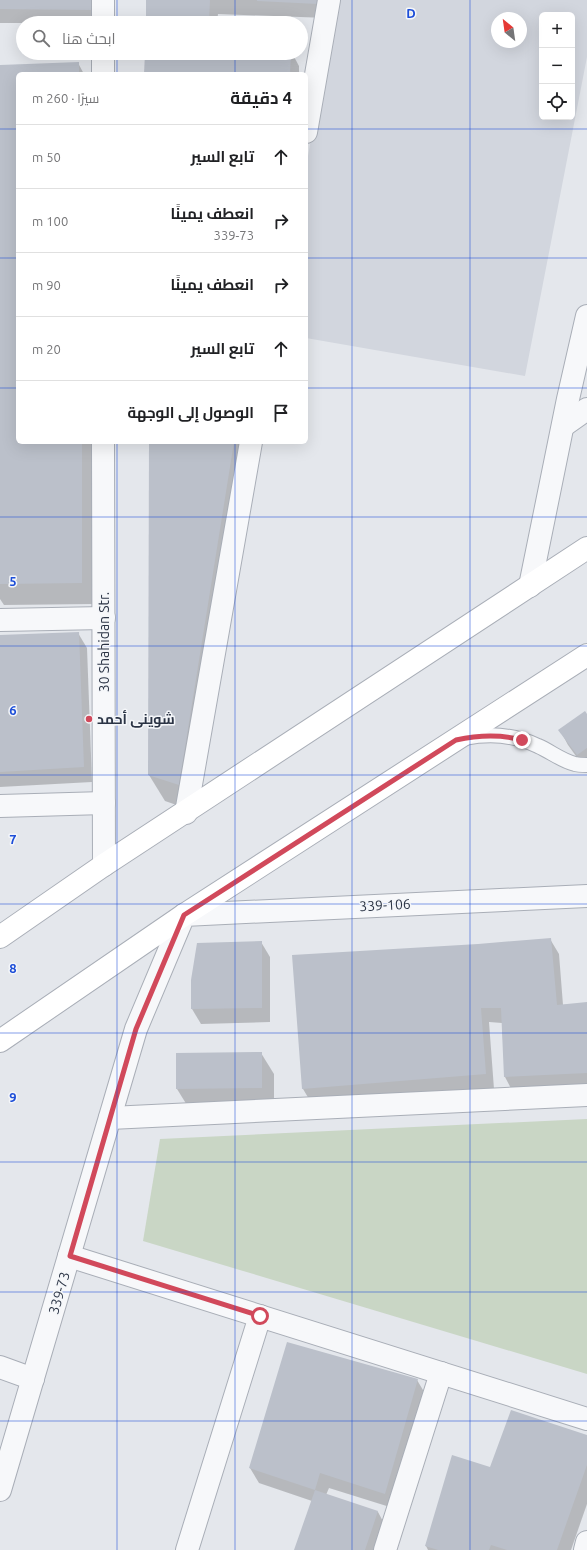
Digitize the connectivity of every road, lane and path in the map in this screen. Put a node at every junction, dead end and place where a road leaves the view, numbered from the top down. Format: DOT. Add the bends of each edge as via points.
graph roads {
  1 [pos="103,0"];
  2 [pos="329,0"];
  3 [pos="103,16"];
  4 [pos="103,60"];
  5 [pos="103,72"];
  6 [pos="308,121"];
  7 [pos="587,316"];
  8 [pos="587,409"];
  9 [pos="563,426"];
  10 [pos="103,444"];
  11 [pos="251,444"];
  12 [pos="587,548"];
  13 [pos="530,586"];
  14 [pos="104,618"];
  15 [pos="0,620"];
  16 [pos="587,655"];
  17 [pos="456,740"];
  18 [pos="587,765"];
  19 [pos="104,804"];
  20 [pos="0,806"];
  21 [pos="186,813"];
  22 [pos="104,865"];
  23 [pos="587,896"];
  24 [pos="184,915"];
  25 [pos="0,937"];
  26 [pos="0,1042"];
  27 [pos="587,1096"];
  28 [pos="110,1118"];
  29 [pos="70,1256"];
  30 [pos="260,1316"];
  31 [pos="0,1367"];
  32 [pos="441,1372"];
  33 [pos="33,1379"];
  34 [pos="587,1419"];
  35 [pos="0,1490"];
  36 [pos="587,1542"];
  37 [pos="187,1550"];
  38 [pos="385,1550"];
  39 [pos="584,1550"];
  1 -- 3 [label="street"];
  2 -- 6 [label="street"];
  4 -- 5 [label="street"];
  7 -- 9 [label="street"];
  8 -- 9 [label="street"];
  9 -- 13 [label="street"];
  10 -- 14 [label="street, 30 Shahidan Str."];
  11 -- 21 [label="street"];
  12 -- 13 [label="main road"];
  13 -- 21 [label="main road"];
  14 -- 15 [label="street"];
  14 -- 19 [label="street, 30 Shahidan Str."];
  16 -- 17 [label="main road"];
  17 -- 18 [label="lane" via="489,735 506,736 537,746 575,764"];
  17 -- 24 [label="main road"];
  19 -- 20 [label="street"];
  19 -- 22 [label="street, 30 Shahidan Str."];
  21 -- 22 [label="main road"];
  22 -- 25 [label="main road"];
  23 -- 24 [label="street, 339-106"];
  24 -- 26 [label="main road"];
  24 -- 28 [label="street, 339-73" via="136,1029"];
  27 -- 28 [label="street"];
  28 -- 29 [label="street, 339-73"];
  29 -- 30 [label="street"];
  29 -- 33 [label="street, 339-73"];
  30 -- 32 [label="street"];
  30 -- 37 [label="street"];
  31 -- 33 [label="street"];
  32 -- 34 [label="street"];
  32 -- 38 [label="street"];
  33 -- 35 [label="street, 339-73"];
  36 -- 39 [label="street"];
}
